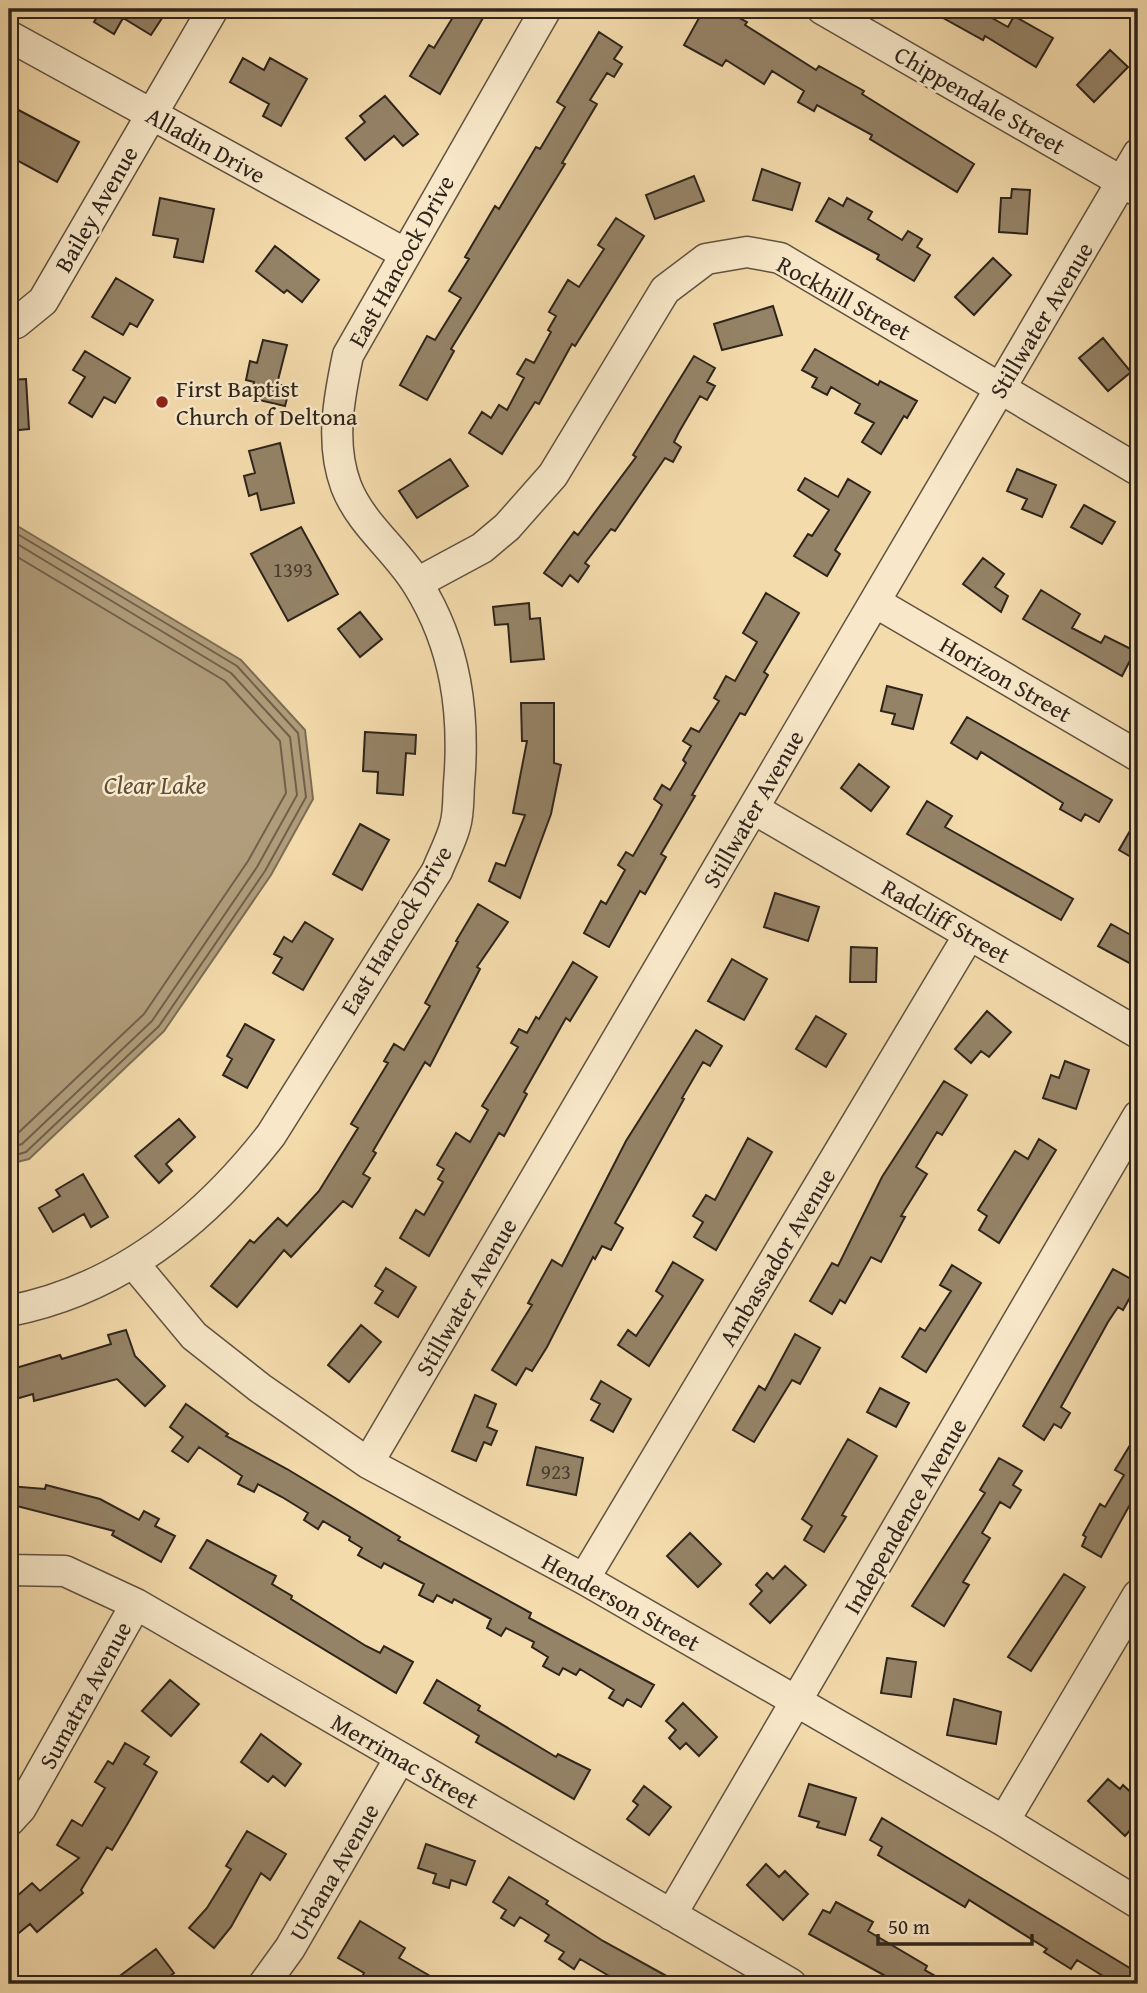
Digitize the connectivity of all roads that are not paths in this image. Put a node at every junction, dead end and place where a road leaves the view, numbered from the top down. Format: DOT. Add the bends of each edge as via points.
graph roads {
  1 [pos="213,9"];
  2 [pos="546,9"];
  3 [pos="822,9"];
  4 [pos="9,36"];
  5 [pos="151,114"];
  6 [pos="1138,154"];
  7 [pos="1130,187"];
  8 [pos="404,253"];
  9 [pos="9,323"];
  10 [pos="1000,389"];
  11 [pos="1138,470"];
  12 [pos="417,583"];
  13 [pos="875,602"];
  14 [pos="1138,755"];
  15 [pos="754,809"];
  16 [pos="970,935"];
  17 [pos="1138,1033"];
  18 [pos="1138,1116"];
  19 [pos="134,1264"];
  20 [pos="9,1311"];
  21 [pos="368,1463"];
  22 [pos="9,1570"];
  23 [pos="584,1579"];
  24 [pos="1138,1595"];
  25 [pos="136,1604"];
  26 [pos="796,1702"];
  27 [pos="400,1758"];
  28 [pos="9,1821"];
  29 [pos="1004,1821"];
  30 [pos="1138,1903"];
  31 [pos="671,1915"];
  32 [pos="268,1983"];
  33 [pos="791,1984"];
  1 -- 5 [label="street, Bailey Avenue"];
  2 -- 8 [label="street, East Hancock Drive"];
  3 -- 7 [label="street, Chippendale Street"];
  4 -- 5 [label="street, Alladin Drive"];
  5 -- 8 [label="street, Alladin Drive"];
  5 -- 9 [label="street, Bailey Avenue" via="43,301 16,323"];
  6 -- 7 [label="street, Stillwater Avenue"];
  7 -- 10 [label="street, Stillwater Avenue"];
  8 -- 12 [label="street, East Hancock Drive" via="348,355 337,406 337,443 346,486 375,534"];
  10 -- 11 [label="street, Rockhill Street"];
  10 -- 12 [label="street, Rockhill Street" via="780,258 747,252 706,259 665,290 553,475 507,527 482,548"];
  10 -- 13 [label="street, Stillwater Avenue"];
  12 -- 19 [label="street, East Hancock Drive" via="445,637 460,696 456,826 437,870 271,1135 239,1176 196,1218"];
  13 -- 14 [label="street, Horizon Street"];
  13 -- 15 [label="street, Stillwater Avenue"];
  15 -- 16 [label="street, Radcliff Street"];
  15 -- 21 [label="street, Stillwater Avenue"];
  16 -- 17 [label="street, Radcliff Street"];
  16 -- 23 [label="street, Ambassador Avenue"];
  18 -- 26 [label="street, Independence Avenue"];
  19 -- 20 [label="street, East Hancock Drive" via="63,1296"];
  19 -- 21 [label="street, Henderson Street" via="194,1336"];
  21 -- 23 [label="street, Henderson Street"];
  22 -- 25 [label="street, Merrimac Street" via="65,1571"];
  23 -- 26 [label="street, Henderson Street"];
  24 -- 29 [label="street"];
  25 -- 27 [label="street, Merrimac Street"];
  25 -- 28 [label="street, Sumatra Avenue" via="21,1808"];
  26 -- 29 [label="street, Henderson Street"];
  26 -- 31 [label="street, Independence Avenue"];
  27 -- 31 [label="street, Merrimac Street"];
  27 -- 32 [label="street, Urbana Avenue"];
  29 -- 30 [label="street, Henderson Street"];
  31 -- 33 [label="street, Merrimac Street"];
}
